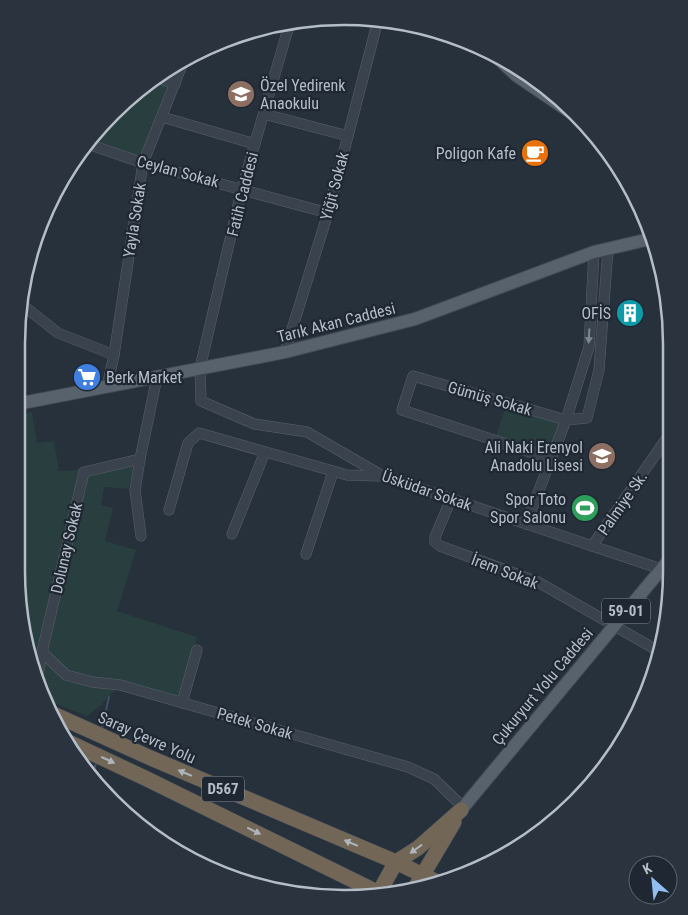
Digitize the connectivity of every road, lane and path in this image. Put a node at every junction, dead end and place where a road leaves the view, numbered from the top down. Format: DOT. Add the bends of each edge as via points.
graph roads {
  1 [pos="376,27"];
  2 [pos="288,30"];
  3 [pos="180,71"];
  4 [pos="165,80"];
  5 [pos="175,84"];
  6 [pos="264,114"];
  7 [pos="162,117"];
  8 [pos="348,136"];
  9 [pos="255,144"];
  10 [pos="94,146"];
  11 [pos="143,163"];
  12 [pos="242,188"];
  13 [pos="328,213"];
  14 [pos="646,240"];
  15 [pos="608,248"];
  16 [pos="594,252"];
  17 [pos="27,309"];
  18 [pos="285,352"];
  19 [pos="114,355"];
  20 [pos="200,368"];
  21 [pos="582,372"];
  22 [pos="598,375"];
  23 [pos="157,377"];
  24 [pos="106,387"];
  25 [pos="25,402"];
  26 [pos="566,420"];
  27 [pos="663,444"];
  28 [pos="265,452"];
  29 [pos="140,459"];
  30 [pos="552,459"];
  31 [pos="334,472"];
  32 [pos="383,476"];
  33 [pos="451,499"];
  34 [pos="169,510"];
  35 [pos="526,524"];
  36 [pos="232,534"];
  37 [pos="140,536"];
  38 [pos="592,546"];
  39 [pos="306,554"];
  40 [pos="663,564"];
  41 [pos="663,567"];
  42 [pos="614,626"];
  43 [pos="653,648"];
  44 [pos="197,650"];
  45 [pos="42,652"];
  46 [pos="40,666"];
  47 [pos="182,703"];
  48 [pos="61,718"];
  49 [pos="78,747"];
  50 [pos="462,808"];
  51 [pos="396,862"];
  52 [pos="424,874"];
  53 [pos="431,878"];
  54 [pos="420,881"];
  55 [pos="383,887"];
  56 [pos="369,889"];
  1 -- 8 [label="street, Yiğit Sokak"];
  2 -- 6 [label="street, Fatih Caddesi"];
  3 -- 5 [label="street, Yayla Sokak"];
  4 -- 5 [label="street"];
  5 -- 7 [label="street, Yayla Sokak"];
  6 -- 8 [label="street"];
  6 -- 9 [label="street, Fatih Caddesi"];
  7 -- 9 [label="street"];
  7 -- 11 [label="street, Yayla Sokak"];
  8 -- 13 [label="street, Yiğit Sokak"];
  9 -- 12 [label="street, Fatih Caddesi"];
  10 -- 11 [label="street, Ceylan Sokak"];
  11 -- 12 [label="street, Ceylan Sokak"];
  11 -- 19 [label="street, Yayla Sokak"];
  12 -- 13 [label="street, Ceylan Sokak"];
  12 -- 20 [label="street, Fatih Caddesi"];
  13 -- 18 [label="street, Yiğit Sokak"];
  14 -- 15 [label="main road, Tarık Akan Caddesi"];
  15 -- 16 [label="main road, Tarık Akan Caddesi"];
  15 -- 22 [label="street"];
  16 -- 18 [label="main road, Tarık Akan Caddesi" via="415,319"];
  16 -- 21 [label="street, one-way" via="589,346"];
  17 -- 19 [label="street" via="58,332"];
  18 -- 20 [label="main road, Tarık Akan Caddesi"];
  19 -- 24 [label="street, Yayla Sokak"];
  20 -- 23 [label="main road, Tarık Akan Caddesi"];
  20 -- 32 [label="street, Üsküdar Sokak" via="201,401 254,424 307,432"];
  21 -- 22 [label="street"];
  21 -- 26 [label="street"];
  22 -- 26 [label="street" via="587,418"];
  23 -- 24 [label="main road, Tarık Akan Caddesi"];
  23 -- 29 [label="street"];
  24 -- 25 [label="main road, Tarık Akan Caddesi"];
  26 -- 30 [label="street"];
  26 -- 30 [label="street, Gümüş Sokak" via="413,376 402,410"];
  27 -- 38 [label="street, Palmiye Sk."];
  28 -- 31 [label="street"];
  28 -- 34 [label="street" via="200,433 188,442"];
  28 -- 36 [label="street"];
  29 -- 37 [label="street" via="135,490"];
  29 -- 45 [label="street, Dolunay Sokak" via="84,472"];
  30 -- 35 [label="street"];
  31 -- 32 [label="street"];
  31 -- 39 [label="street"];
  32 -- 33 [label="street, Üsküdar Sokak"];
  33 -- 35 [label="street, Üsküdar Sokak"];
  33 -- 42 [label="street, İrem Sokak" via="435,537 440,546 538,582"];
  35 -- 38 [label="street, Üsküdar Sokak"];
  38 -- 40 [label="street, Üsküdar Sokak"];
  41 -- 42 [label="main road, Çukuryurt Yolu Caddesi / 59-01"];
  42 -- 43 [label="street"];
  42 -- 50 [label="main road, Çukuryurt Yolu Caddesi / 59-01"];
  44 -- 47 [label="street"];
  45 -- 46 [label="street, Dolunay Sokak"];
  45 -- 47 [label="street, Petek Sokak" via="66,675 120,685"];
  47 -- 50 [label="street, Petek Sokak" via="408,768 434,779"];
  51 -- 48 [label="highway, Saray Çevre Yolu / D567, one-way"];
  49 -- 56 [label="highway, D567, one-way"];
  50 -- 51 [label="highway, 59-01, one-way" via="418,848"];
  50 -- 52 [label="highway"];
  51 -- 52 [label="highway, D567"];
  51 -- 55 [label="highway, D567"];
  52 -- 53 [label="highway, D567"];
  52 -- 54 [label="highway"];
}
